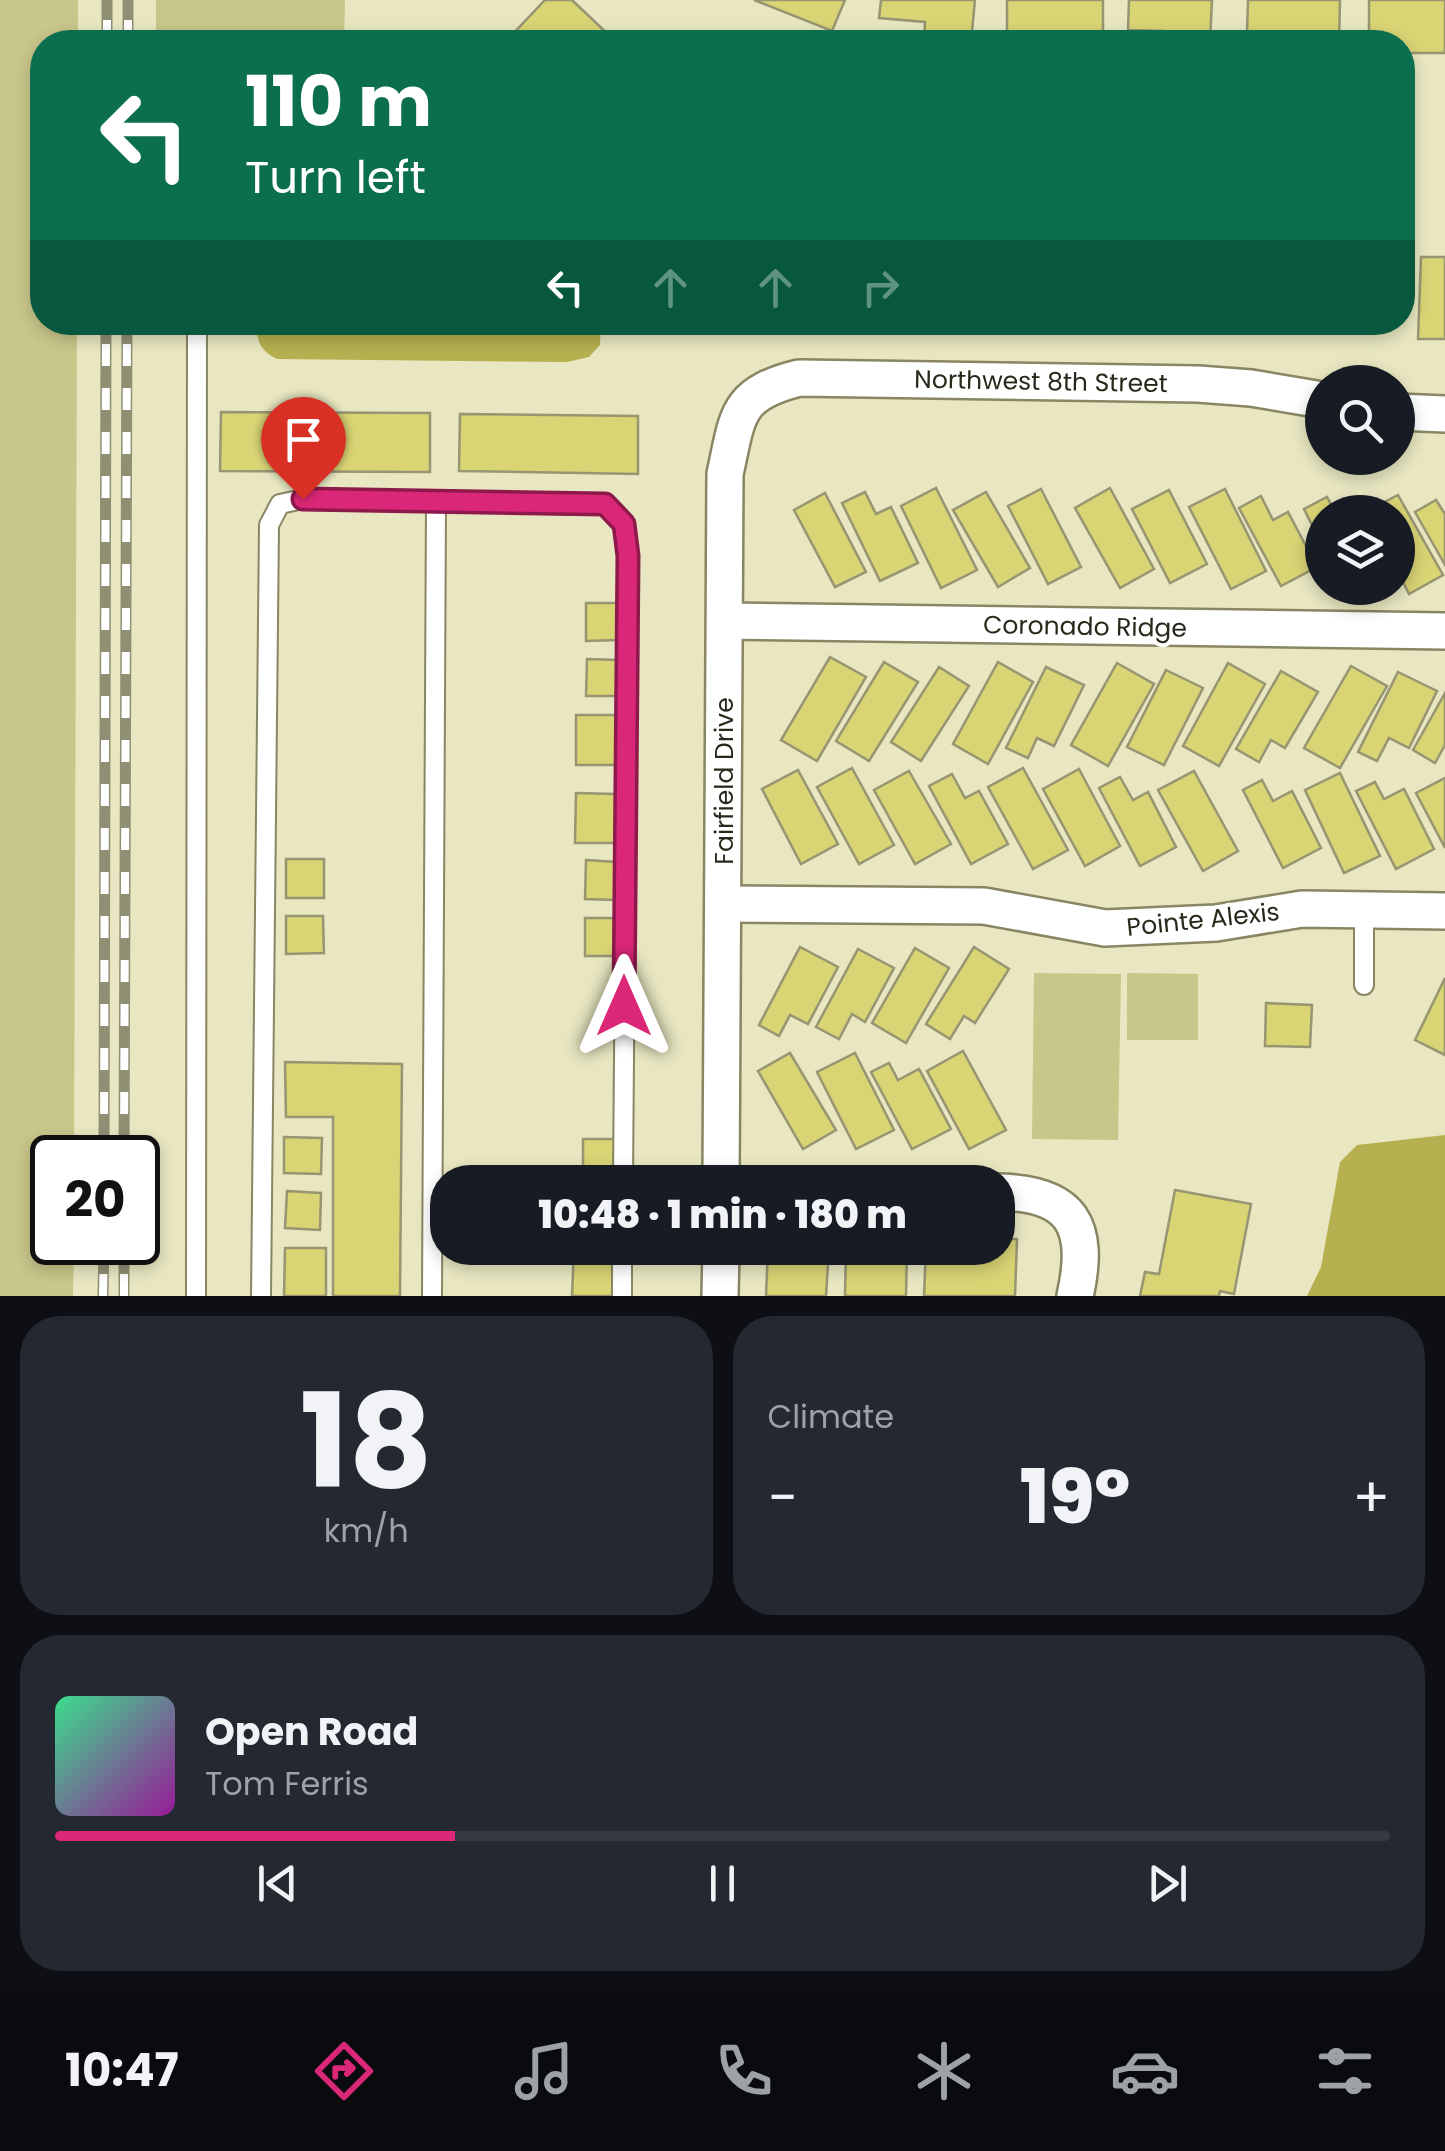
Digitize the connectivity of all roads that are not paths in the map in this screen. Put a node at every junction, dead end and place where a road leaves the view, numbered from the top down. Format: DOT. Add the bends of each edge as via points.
graph roads {
  1 [pos="196,335"];
  2 [pos="761,390"];
  3 [pos="1305,397"];
  4 [pos="1415,413"];
  5 [pos="1445,414"];
  6 [pos="436,502"];
  7 [pos="724,621"];
  8 [pos="1445,631"];
  9 [pos="723,904"];
  10 [pos="1364,910"];
  11 [pos="1445,911"];
  12 [pos="1364,985"];
  13 [pos="622,1165"];
  14 [pos="721,1165"];
  15 [pos="1015,1192"];
  16 [pos="622,1265"];
  17 [pos="721,1265"];
  18 [pos="196,1296"];
  19 [pos="261,1296"];
  20 [pos="432,1296"];
  21 [pos="622,1296"];
  22 [pos="720,1296"];
  23 [pos="1075,1296"];
  1 -- 18 [label="lane"];
  2 -- 3 [label="street, Northwest 8th Street" via="799,378 1198,384"];
  2 -- 7 [label="street, Fairfield Drive" via="737,418 725,474"];
  4 -- 5 [label="street"];
  6 -- 13 [label="lane" via="605,504 624,524"];
  6 -- 19 [label="lane" via="303,499 280,504 270,524"];
  6 -- 20 [label="lane"];
  7 -- 8 [label="street, Coronado Ridge"];
  7 -- 9 [label="street, Fairfield Drive"];
  9 -- 10 [label="street, Pointe Alexis" via="984,906 1105,928"];
  9 -- 14 [label="street, Fairfield Drive"];
  10 -- 11 [label="street, Pointe Alexis"];
  10 -- 12 [label="lane"];
  15 -- 23 [label="street" via="1033,1193 1069,1216 1082,1257"];
  16 -- 21 [label="lane"];
  17 -- 22 [label="street"];
}
